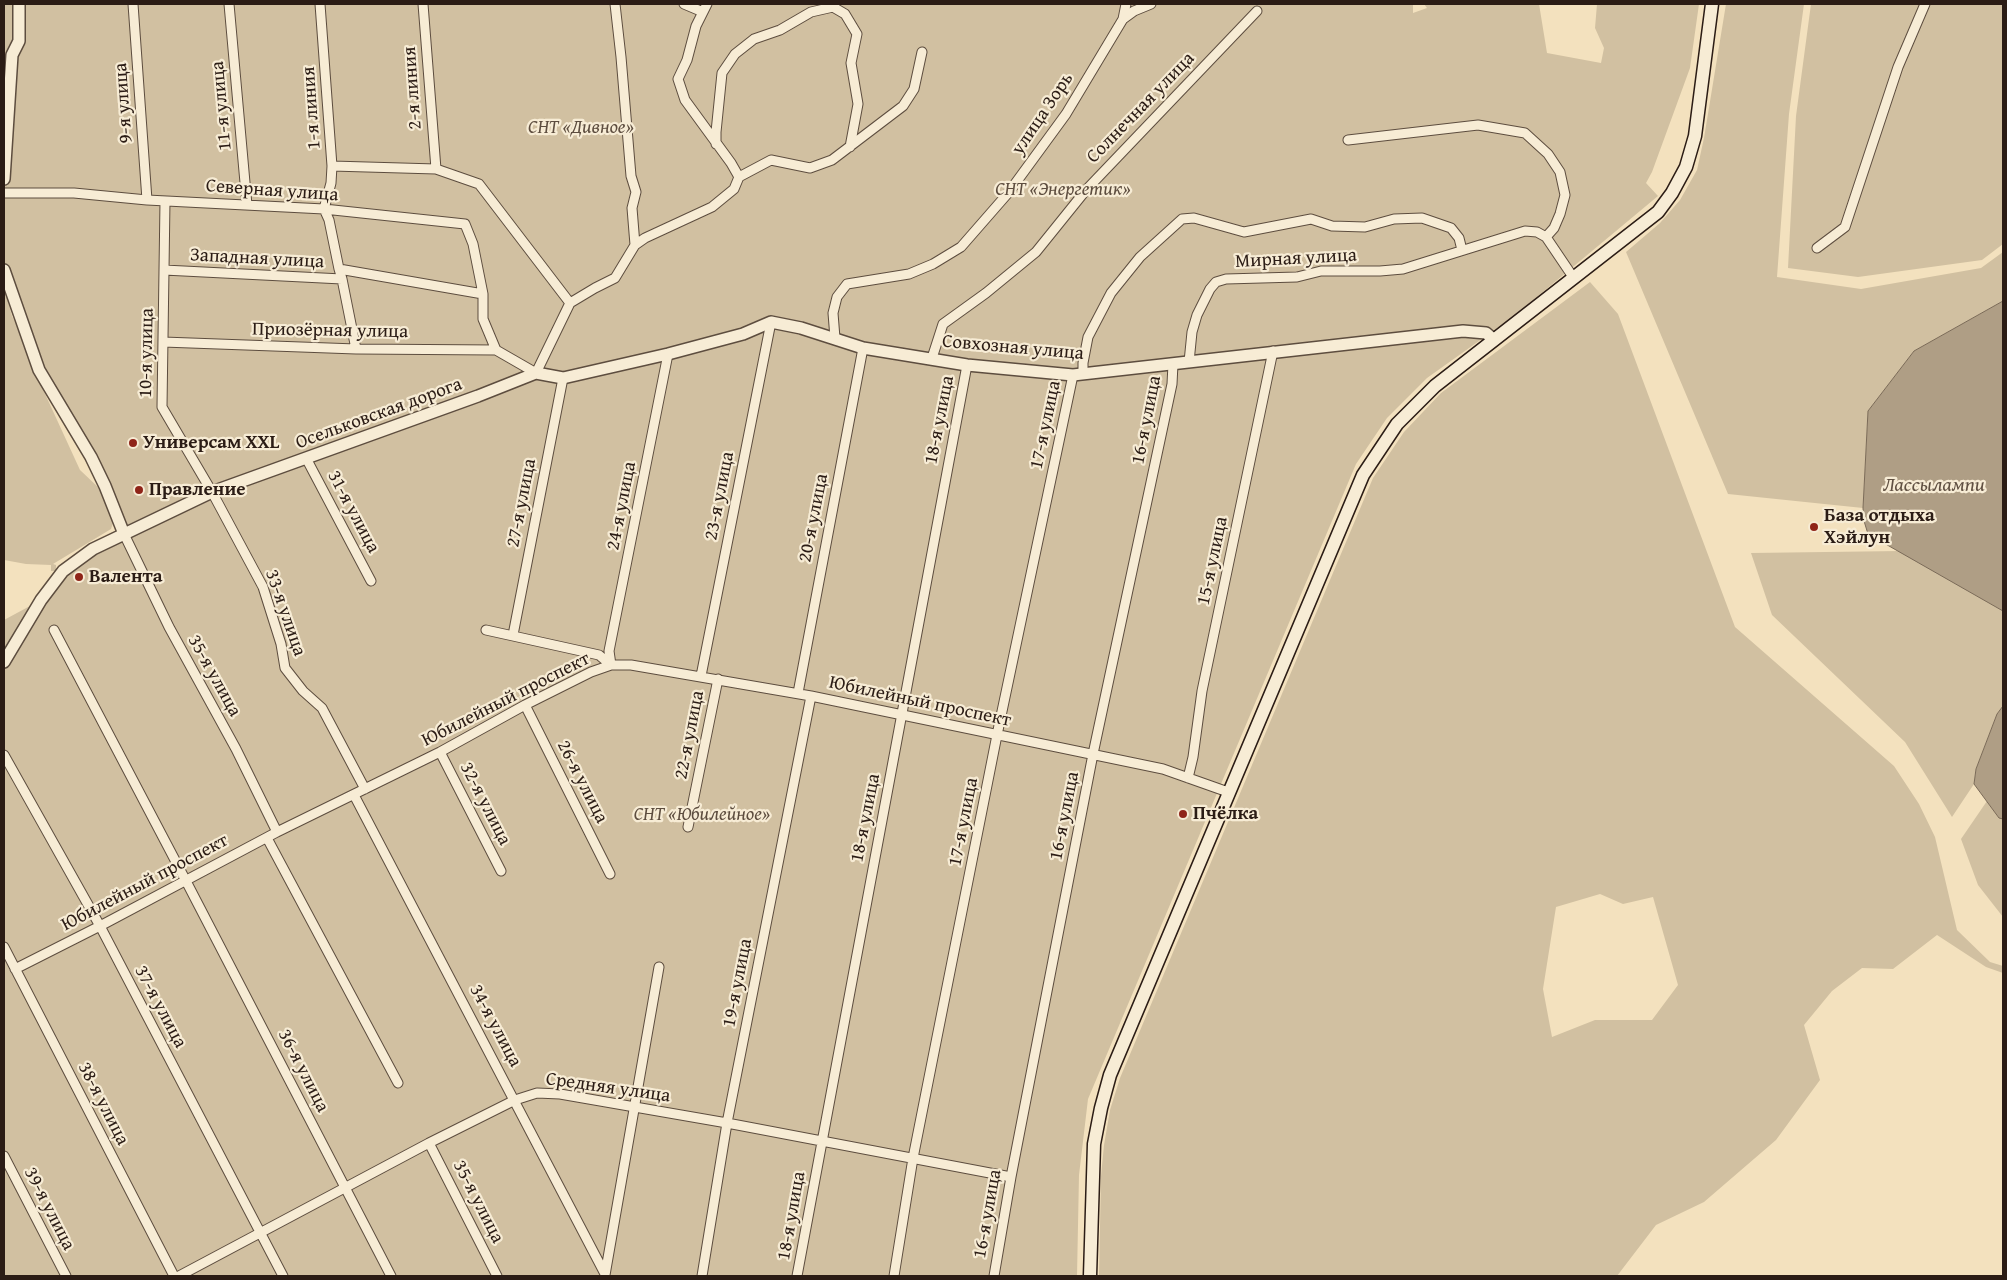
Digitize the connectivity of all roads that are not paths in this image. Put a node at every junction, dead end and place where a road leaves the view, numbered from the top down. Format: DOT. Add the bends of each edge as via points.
graph roads {
  1 [pos="19,4"];
  2 [pos="133,4"];
  3 [pos="229,4"];
  4 [pos="320,4"];
  5 [pos="423,4"];
  6 [pos="615,4"];
  7 [pos="684,4"];
  8 [pos="1126,4"];
  9 [pos="1152,4"];
  10 [pos="1712,4"];
  11 [pos="1925,4"];
  12 [pos="705,8"];
  13 [pos="1257,11"];
  14 [pos="1123,19"];
  15 [pos="922,52"];
  16 [pos="1348,140"];
  17 [pos="716,144"];
  18 [pos="850,147"];
  19 [pos="332,166"];
  20 [pos="436,169"];
  21 [pos="739,177"];
  22 [pos="4,179"];
  23 [pos="4,193"];
  24 [pos="147,200"];
  25 [pos="165,201"];
  26 [pos="247,205"];
  27 [pos="324,209"];
  28 [pos="1546,237"];
  29 [pos="635,245"];
  30 [pos="1817,248"];
  31 [pos="1462,250"];
  32 [pos="340,269"];
  33 [pos="4,270"];
  34 [pos="164,270"];
  35 [pos="1572,277"];
  36 [pos="342,279"];
  37 [pos="483,294"];
  38 [pos="570,303"];
  39 [pos="771,322"];
  40 [pos="835,338"];
  41 [pos="1494,340"];
  42 [pos="163,342"];
  43 [pos="863,348"];
  44 [pos="356,349"];
  45 [pos="496,350"];
  46 [pos="1273,351"];
  47 [pos="668,354"];
  48 [pos="932,358"];
  49 [pos="1189,362"];
  50 [pos="1173,364"];
  51 [pos="967,365"];
  52 [pos="536,373"];
  53 [pos="1078,375"];
  54 [pos="564,378"];
  55 [pos="306,458"];
  56 [pos="212,492"];
  57 [pos="124,534"];
  58 [pos="371,581"];
  59 [pos="54,630"];
  60 [pos="486,630"];
  61 [pos="513,635"];
  62 [pos="4,662"];
  63 [pos="611,665"];
  64 [pos="701,676"];
  65 [pos="718,679"];
  66 [pos="798,693"];
  67 [pos="812,696"];
  68 [pos="525,705"];
  69 [pos="902,715"];
  70 [pos="997,735"];
  71 [pos="440,752"];
  72 [pos="1093,754"];
  73 [pos="4,755"];
  74 [pos="1188,778"];
  75 [pos="365,789"];
  76 [pos="1228,792"];
  77 [pos="354,795"];
  78 [pos="688,828"];
  79 [pos="278,832"];
  80 [pos="267,838"];
  81 [pos="501,871"];
  82 [pos="610,874"];
  83 [pos="186,881"];
  84 [pos="100,926"];
  85 [pos="4,947"];
  86 [pos="659,967"];
  87 [pos="14,969"];
  88 [pos="398,1083"];
  89 [pos="515,1100"];
  90 [pos="634,1106"];
  91 [pos="727,1123"];
  92 [pos="822,1141"];
  93 [pos="429,1143"];
  94 [pos="4,1156"];
  95 [pos="913,1158"];
  96 [pos="1011,1177"];
  97 [pos="345,1188"];
  98 [pos="261,1233"];
  99 [pos="605,1275"];
  100 [pos="66,1276"];
  101 [pos="174,1276"];
  102 [pos="179,1276"];
  103 [pos="283,1276"];
  104 [pos="391,1276"];
  105 [pos="497,1276"];
  106 [pos="702,1276"];
  107 [pos="797,1276"];
  108 [pos="894,1276"];
  109 [pos="994,1276"];
  110 [pos="1090,1276"];
  1 -- 22 [label="street" via="19,41 12,56"];
  2 -- 24 [label="street, 9-я улица"];
  3 -- 26 [label="street, 11-я улица"];
  4 -- 19 [label="street, 1-я линия"];
  5 -- 20 [label="street, 2-я линия"];
  6 -- 29 [label="street" via="631,176 636,192 632,208"];
  7 -- 12 [label="street"];
  8 -- 14 [label="street"];
  9 -- 14 [label="street, улица Зорь"];
  10 -- 35 [label="main road" via="1694,136 1686,167 1658,212"];
  11 -- 30 [label="street" via="1898,67 1845,227"];
  12 -- 17 [label="street" via="678,79 685,100"];
  13 -- 48 [label="street, Солнечная улица" via="1086,190 1036,252 944,324"];
  14 -- 40 [label="street, улица Зорь" via="1066,114 1009,192 961,247 909,274 847,284 837,297 833,313"];
  15 -- 18 [label="street" via="914,89 903,106"];
  16 -- 28 [label="street" via="1478,126 1525,133 1548,154 1560,172 1565,194 1554,228"];
  17 -- 18 [label="street" via="722,72 735,54 754,39 780,30 811,12 833,7 845,14 857,34 851,63 858,104"];
  17 -- 21 [label="street"];
  18 -- 21 [label="street" via="832,160 810,168 771,160"];
  19 -- 20 [label="street"];
  19 -- 27 [label="street, 1-я линия"];
  20 -- 38 [label="street" via="479,184"];
  21 -- 29 [label="street" via="734,189 712,207"];
  23 -- 24 [label="street, Северная улица" via="74,193"];
  24 -- 25 [label="street, Северная улица"];
  25 -- 26 [label="street, Северная улица"];
  25 -- 34 [label="street, 10-я улица"];
  26 -- 27 [label="street, Северная улица"];
  27 -- 32 [label="street"];
  27 -- 37 [label="street, Северная улица" via="465,224 473,244"];
  28 -- 31 [label="street" via="1525,231"];
  28 -- 35 [label="street"];
  29 -- 38 [label="street" via="615,278"];
  31 -- 49 [label="street, Мирная улица" via="1403,269 1322,271 1297,277 1216,282 1197,315"];
  31 -- 53 [label="street, 17-я улица" via="1459,238 1451,228 1422,218 1394,219 1365,227 1332,226 1311,219 1244,232 1194,218 1182,219 1140,257 1111,293 1088,337"];
  32 -- 36 [label="street, Западная улица"];
  32 -- 37 [label="street, Западная улица"];
  33 -- 57 [label="street" via="39,370 91,457"];
  34 -- 36 [label="street, Западная улица"];
  34 -- 42 [label="street, 10-я улица"];
  35 -- 41 [label="main road"];
  36 -- 44 [label="street"];
  37 -- 45 [label="street" via="483,319"];
  38 -- 52 [label="street"];
  39 -- 40 [label="street, Совхозная улица"];
  39 -- 47 [label="street" via="743,334"];
  39 -- 64 [label="street, 23-я улица"];
  40 -- 43 [label="street, Совхозная улица"];
  41 -- 46 [label="street, Совхозная улица" via="1486,333 1463,331"];
  41 -- 76 [label="main road" via="1436,386 1397,424 1363,475"];
  42 -- 44 [label="street, Приозёрная улица"];
  42 -- 56 [label="street, 10-я улица" via="162,407"];
  43 -- 48 [label="street, Совхозная улица"];
  43 -- 66 [label="street, 20-я улица"];
  44 -- 45 [label="street, Приозёрная улица"];
  45 -- 52 [label="street"];
  46 -- 49 [label="street, Совхозная улица"];
  46 -- 74 [label="street, 15-я улица" via="1202,691"];
  47 -- 54 [label="street"];
  47 -- 63 [label="street, 24-я улица" via="609,651"];
  48 -- 51 [label="street, Совхозная улица"];
  49 -- 50 [label="street, Совхозная улица"];
  50 -- 53 [label="street, Совхозная улица"];
  50 -- 72 [label="street, 16-я улица" via="1172,384"];
  51 -- 53 [label="street, Совхозная улица"];
  51 -- 69 [label="street, 18-я улица"];
  52 -- 54 [label="street"];
  52 -- 55 [label="street, Осельковская дорога"];
  53 -- 70 [label="street, 17-я улица"];
  54 -- 61 [label="street, 27-я улица"];
  55 -- 56 [label="street, Осельковская дорога"];
  55 -- 58 [label="street, 31-я улица"];
  56 -- 57 [label="street, Осельковская дорога"];
  56 -- 75 [label="street, 33-я улица" via="263,587 285,668 322,708"];
  57 -- 62 [label="street, Осельковская дорога" via="93,549 63,572 41,600"];
  57 -- 79 [label="street, 35-я улица" via="169,627"];
  59 -- 83 [label="street, 36-я улица"];
  60 -- 61 [label="street"];
  61 -- 63 [label="street" via="599,654"];
  63 -- 64 [label="street, Юбилейный проспект"];
  63 -- 68 [label="street, Юбилейный проспект"];
  64 -- 65 [label="street, Юбилейный проспект"];
  65 -- 66 [label="street, Юбилейный проспект"];
  65 -- 78 [label="street, 22-я улица"];
  66 -- 67 [label="street, Юбилейный проспект"];
  67 -- 69 [label="street, Юбилейный проспект"];
  67 -- 91 [label="street, 19-я улица"];
  68 -- 71 [label="street, Юбилейный проспект"];
  68 -- 82 [label="street, 26-я улица"];
  69 -- 70 [label="street, Юбилейный проспект"];
  69 -- 92 [label="street, 18-я улица"];
  70 -- 72 [label="street, Юбилейный проспект"];
  70 -- 95 [label="street, 17-я улица"];
  71 -- 75 [label="street, Юбилейный проспект"];
  71 -- 81 [label="street, 32-я улица"];
  72 -- 74 [label="street, Юбилейный проспект" via="1163,769"];
  72 -- 96 [label="street, 16-я улица"];
  73 -- 84 [label="street, 37-я улица"];
  74 -- 76 [label="street, Юбилейный проспект"];
  75 -- 77 [label="street, Юбилейный проспект"];
  76 -- 110 [label="main road" via="1110,1075 1100,1108 1094,1144"];
  77 -- 79 [label="street, Юбилейный проспект"];
  77 -- 89 [label="street, 34-я улица"];
  79 -- 80 [label="street, Юбилейный проспект"];
  80 -- 83 [label="street, Юбилейный проспект"];
  80 -- 88 [label="street"];
  83 -- 84 [label="street, Юбилейный проспект"];
  83 -- 97 [label="street, 36-я улица"];
  84 -- 87 [label="street, Юбилейный проспект"];
  84 -- 98 [label="street, 37-я улица"];
  85 -- 87 [label="street, 38-я улица"];
  86 -- 90 [label="street"];
  87 -- 101 [label="street, 38-я улица"];
  89 -- 90 [label="street, Средняя улица" via="537,1093"];
  89 -- 93 [label="street, Средняя улица"];
  89 -- 99 [label="street, 34-я улица"];
  90 -- 91 [label="street, Средняя улица"];
  90 -- 99 [label="street"];
  91 -- 92 [label="street, Средняя улица"];
  91 -- 106 [label="street, 19-я улица"];
  92 -- 95 [label="street, Средняя улица"];
  92 -- 107 [label="street, 18-я улица"];
  93 -- 97 [label="street, Средняя улица"];
  93 -- 105 [label="street, 35-я улица"];
  94 -- 100 [label="street, 39-я улица"];
  95 -- 96 [label="street, Средняя улица"];
  95 -- 108 [label="street, 17-я улица"];
  96 -- 109 [label="street, 16-я улица"];
  97 -- 98 [label="street, Средняя улица"];
  97 -- 104 [label="street, 36-я улица"];
  98 -- 102 [label="street, Средняя улица"];
  98 -- 103 [label="street, 37-я улица"];
}
